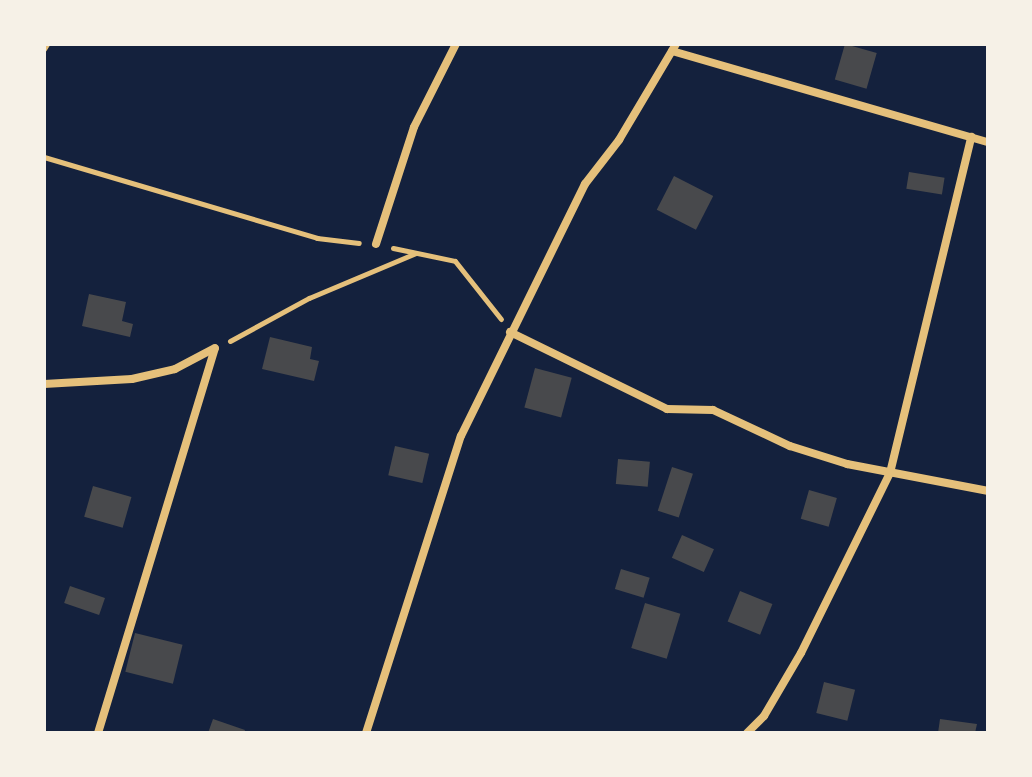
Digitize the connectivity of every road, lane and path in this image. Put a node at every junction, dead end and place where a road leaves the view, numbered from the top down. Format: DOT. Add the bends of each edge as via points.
graph roads {
  1 [pos="47,44"];
  2 [pos="456,44"];
  3 [pos="674,48"];
  4 [pos="44,49"];
  5 [pos="971,137"];
  6 [pos="988,142"];
  7 [pos="44,157"];
  8 [pos="376,244"];
  9 [pos="416,253"];
  10 [pos="510,332"];
  11 [pos="215,348"];
  12 [pos="44,384"];
  13 [pos="890,473"];
  14 [pos="988,491"];
  15 [pos="98,733"];
  16 [pos="366,733"];
  17 [pos="747,733"];
  1 -- 4 [label="path"];
  2 -- 8 [label="street" via="414,127"];
  3 -- 5 [label="street"];
  3 -- 10 [label="street" via="619,140 585,184"];
  5 -- 6 [label="street"];
  5 -- 13 [label="street"];
  7 -- 8 [label="path" via="317,238"];
  8 -- 9 [label="path"];
  9 -- 10 [label="path" via="455,261"];
  9 -- 11 [label="path" via="309,298"];
  10 -- 13 [label="street" via="667,409 713,410 790,446"];
  10 -- 16 [label="street" via="461,436"];
  11 -- 12 [label="street" via="175,369 132,379"];
  11 -- 15 [label="street"];
  13 -- 14 [label="street"];
  13 -- 17 [label="street" via="801,653 764,716"];
}
